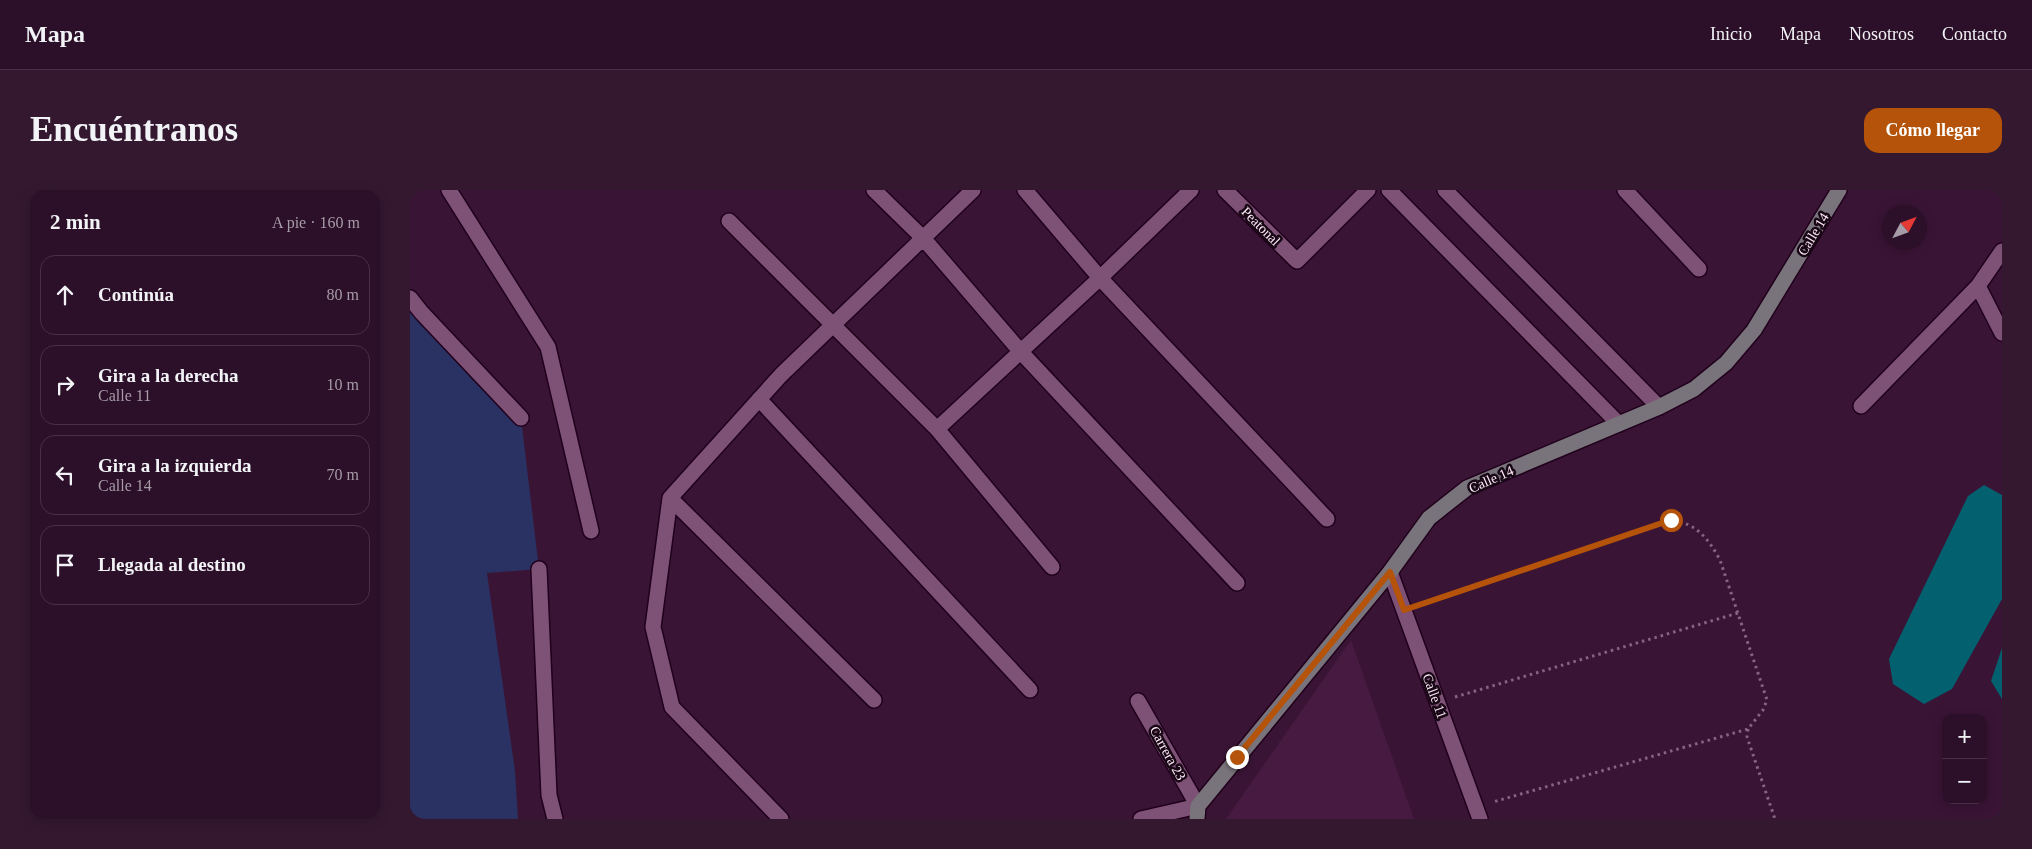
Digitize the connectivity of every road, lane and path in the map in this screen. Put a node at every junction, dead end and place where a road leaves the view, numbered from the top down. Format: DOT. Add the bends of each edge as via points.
graph roads {
  1 [pos="448,190"];
  2 [pos="874,190"];
  3 [pos="973,190"];
  4 [pos="1025,190"];
  5 [pos="1191,190"];
  6 [pos="1225,190"];
  7 [pos="1368,190"];
  8 [pos="1389,190"];
  9 [pos="1445,190"];
  10 [pos="1625,190"];
  11 [pos="1839,190"];
  12 [pos="729,221"];
  13 [pos="924,238"];
  14 [pos="2002,251"];
  15 [pos="1699,269"];
  16 [pos="1100,278"];
  17 [pos="1978,286"];
  18 [pos="410,298"];
  19 [pos="834,324"];
  20 [pos="2002,332"];
  21 [pos="1021,352"];
  22 [pos="759,399"];
  23 [pos="1861,406"];
  24 [pos="1660,407"];
  25 [pos="521,418"];
  26 [pos="1619,424"];
  27 [pos="937,429"];
  28 [pos="670,498"];
  29 [pos="1327,519"];
  30 [pos="591,531"];
  31 [pos="1052,567"];
  32 [pos="539,569"];
  33 [pos="1390,572"];
  34 [pos="1237,583"];
  35 [pos="1404,610"];
  36 [pos="1738,613"];
  37 [pos="1030,690"];
  38 [pos="874,700"];
  39 [pos="1138,701"];
  40 [pos="1438,702"];
  41 [pos="1748,729"];
  42 [pos="1198,813"];
  43 [pos="1478,813"];
  44 [pos="555,819"];
  45 [pos="781,819"];
  46 [pos="1141,819"];
  47 [pos="1775,819"];
  1 -- 30 [label="street" via="548,347"];
  2 -- 13 [label="street"];
  3 -- 13 [label="street"];
  4 -- 16 [label="street"];
  5 -- 16 [label="street"];
  6 -- 7 [label="street, Peatonal" via="1297,261"];
  8 -- 26 [label="street"];
  9 -- 24 [label="street"];
  10 -- 15 [label="street"];
  11 -- 24 [label="street, Calle 14" via="1754,330 1726,363 1694,389"];
  12 -- 19 [label="street"];
  13 -- 19 [label="street"];
  13 -- 21 [label="street"];
  14 -- 17 [label="street"];
  16 -- 21 [label="street"];
  16 -- 29 [label="street"];
  17 -- 20 [label="street"];
  17 -- 23 [label="street"];
  18 -- 25 [label="street"];
  19 -- 22 [label="street"];
  19 -- 27 [label="street"];
  21 -- 27 [label="street"];
  21 -- 34 [label="street"];
  22 -- 28 [label="street"];
  22 -- 37 [label="street"];
  24 -- 26 [label="street, Calle 14"];
  26 -- 33 [label="street, Calle 14" via="1467,488 1430,518"];
  27 -- 31 [label="street"];
  28 -- 38 [label="street"];
  28 -- 45 [label="street" via="653,627 672,707"];
  32 -- 44 [label="street" via="549,795"];
  33 -- 35 [label="street, Calle 11"];
  33 -- 42 [label="street, Calle 14"];
  35 -- 36 [label="path" via="1671,520 1685,521 1709,540 1720,560"];
  35 -- 40 [label="street, Calle 11"];
  36 -- 40 [label="path"];
  36 -- 41 [label="path" via="1767,700"];
  39 -- 42 [label="street, Carrera 23"];
  40 -- 43 [label="street, Calle 11"];
  41 -- 43 [label="path"];
  41 -- 47 [label="path" via="1747,737"];
  42 -- 46 [label="street"];
}
